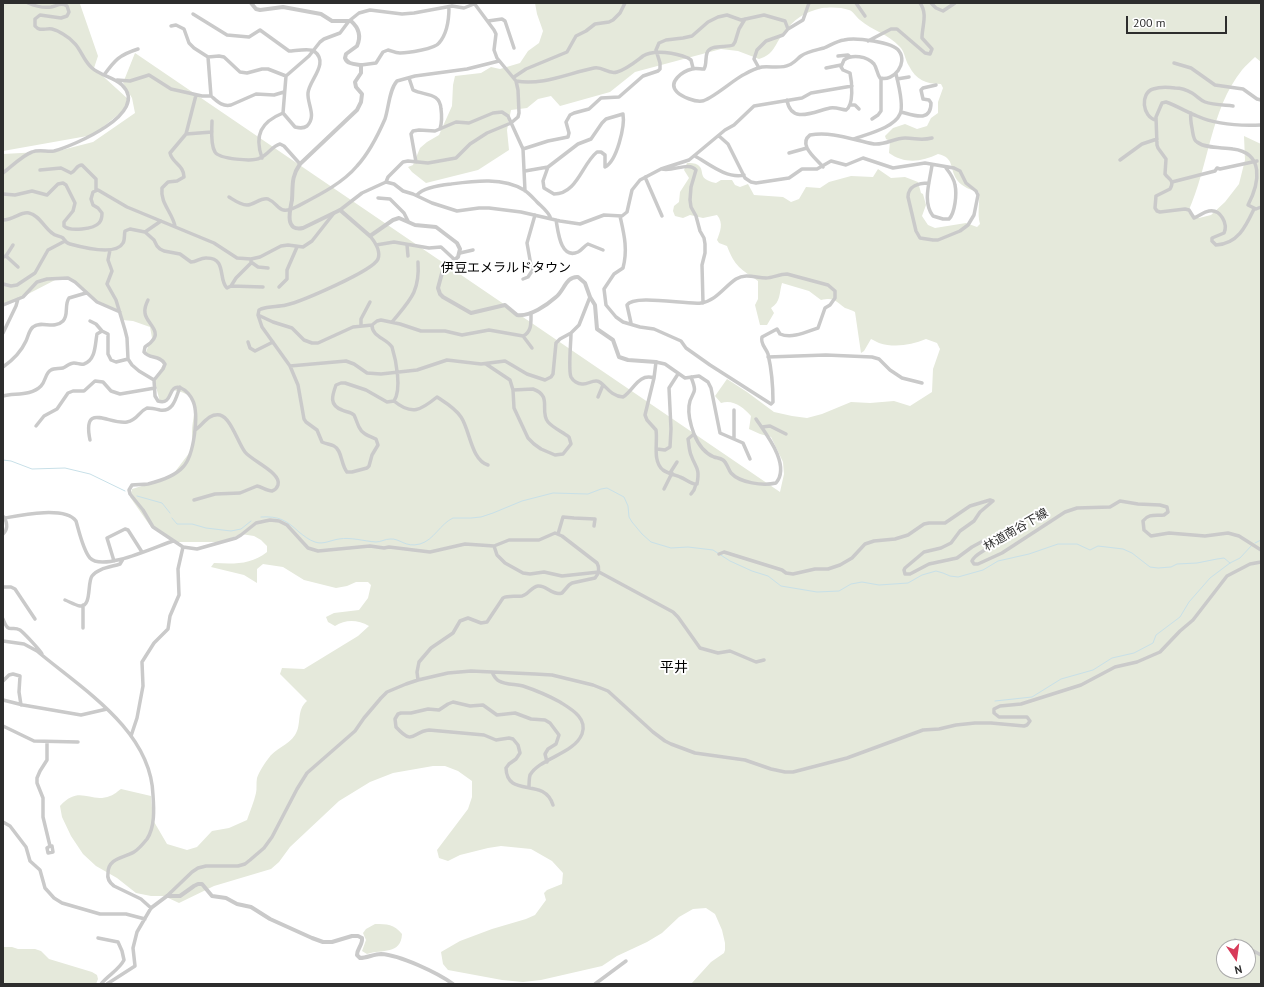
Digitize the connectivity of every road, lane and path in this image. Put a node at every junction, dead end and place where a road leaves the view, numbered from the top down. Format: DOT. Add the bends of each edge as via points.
graph roads {
  1 [pos="28,3"];
  2 [pos="251,3"];
  3 [pos="474,3"];
  4 [pos="625,3"];
  5 [pos="809,3"];
  6 [pos="856,3"];
  7 [pos="920,3"];
  8 [pos="932,3"];
  9 [pos="955,3"];
  10 [pos="449,7"];
  11 [pos="193,14"];
  12 [pos="865,16"];
  13 [pos="745,19"];
  14 [pos="349,21"];
  15 [pos="488,21"];
  16 [pos="171,26"];
  17 [pos="788,29"];
  18 [pos="868,40"];
  19 [pos="514,48"];
  20 [pos="138,49"];
  21 [pos="313,50"];
  22 [pos="658,52"];
  23 [pos="838,56"];
  24 [pos="208,57"];
  25 [pos="850,57"];
  26 [pos="499,60"];
  27 [pos="1174,63"];
  28 [pos="360,65"];
  29 [pos="841,65"];
  30 [pos="693,68"];
  31 [pos="759,68"];
  32 [pos="826,68"];
  33 [pos="896,74"];
  34 [pos="104,75"];
  35 [pos="286,76"];
  36 [pos="909,77"];
  37 [pos="409,78"];
  38 [pos="881,78"];
  39 [pos="515,79"];
  40 [pos="897,79"];
  41 [pos="115,80"];
  42 [pos="936,85"];
  43 [pos="852,86"];
  44 [pos="284,92"];
  45 [pos="196,95"];
  46 [pos="211,96"];
  47 [pos="787,100"];
  48 [pos="1261,100"];
  49 [pos="850,105"];
  50 [pos="1233,106"];
  51 [pos="859,109"];
  52 [pos="901,112"];
  53 [pos="283,113"];
  54 [pos="1191,113"];
  55 [pos="872,119"];
  56 [pos="1156,120"];
  57 [pos="212,121"];
  58 [pos="511,123"];
  59 [pos="1261,125"];
  60 [pos="440,128"];
  61 [pos="212,132"];
  62 [pos="186,134"];
  63 [pos="719,136"];
  64 [pos="932,138"];
  65 [pos="854,139"];
  66 [pos="1157,139"];
  67 [pos="807,148"];
  68 [pos="523,150"];
  69 [pos="789,153"];
  70 [pos="695,156"];
  71 [pos="262,158"];
  72 [pos="1120,160"];
  73 [pos="1257,161"];
  74 [pos="416,162"];
  75 [pos="300,164"];
  76 [pos="932,165"];
  77 [pos="548,167"];
  78 [pos="823,167"];
  79 [pos="946,168"];
  80 [pos="660,169"];
  81 [pos="40,170"];
  82 [pos="525,171"];
  83 [pos="3,173"];
  84 [pos="744,175"];
  85 [pos="645,176"];
  86 [pos="386,182"];
  87 [pos="1172,182"];
  88 [pos="929,183"];
  89 [pos="96,190"];
  90 [pos="525,191"];
  91 [pos="3,194"];
  92 [pos="417,195"];
  93 [pos="229,197"];
  94 [pos="378,198"];
  95 [pos="1261,207"];
  96 [pos="1254,208"];
  97 [pos="290,210"];
  98 [pos="340,210"];
  99 [pos="334,213"];
  100 [pos="534,215"];
  101 [pos="620,216"];
  102 [pos="662,216"];
  103 [pos="551,219"];
  104 [pos="3,220"];
  105 [pos="556,220"];
  106 [pos="161,221"];
  107 [pos="408,221"];
  108 [pos="175,226"];
  109 [pos="145,232"];
  110 [pos="370,236"];
  111 [pos="65,241"];
  112 [pos="13,245"];
  113 [pos="376,245"];
  114 [pos="407,245"];
  115 [pos="297,247"];
  116 [pos="110,250"];
  117 [pos="473,250"];
  118 [pos="603,250"];
  119 [pos="460,253"];
  120 [pos="408,256"];
  121 [pos="5,257"];
  122 [pos="455,260"];
  123 [pos="251,261"];
  124 [pos="418,262"];
  125 [pos="18,267"];
  126 [pos="268,268"];
  127 [pos="524,279"];
  128 [pos="3,284"];
  129 [pos="231,286"];
  130 [pos="263,287"];
  131 [pos="279,288"];
  132 [pos="86,293"];
  133 [pos="590,297"];
  134 [pos="18,299"];
  135 [pos="148,300"];
  136 [pos="370,302"];
  137 [pos="703,303"];
  138 [pos="3,305"];
  139 [pos="120,312"];
  140 [pos="531,313"];
  141 [pos="258,315"];
  142 [pos="90,321"];
  143 [pos="392,322"];
  144 [pos="631,323"];
  145 [pos="372,325"];
  146 [pos="361,326"];
  147 [pos="102,331"];
  148 [pos="3,333"];
  149 [pos="571,333"];
  150 [pos="523,336"];
  151 [pos="248,342"];
  152 [pos="273,342"];
  153 [pos="532,348"];
  154 [pos="768,357"];
  155 [pos="128,359"];
  156 [pos="656,362"];
  157 [pos="486,364"];
  158 [pos="290,366"];
  159 [pos="3,367"];
  160 [pos="398,372"];
  161 [pos="678,374"];
  162 [pos="692,377"];
  163 [pos="654,378"];
  164 [pos="154,380"];
  165 [pos="922,383"];
  166 [pos="586,384"];
  167 [pos="602,385"];
  168 [pos="180,387"];
  169 [pos="155,388"];
  170 [pos="513,390"];
  171 [pos="586,390"];
  172 [pos="3,396"];
  173 [pos="598,397"];
  174 [pos="394,400"];
  175 [pos="734,410"];
  176 [pos="756,419"];
  177 [pos="36,426"];
  178 [pos="762,427"];
  179 [pos="194,430"];
  180 [pos="694,434"];
  181 [pos="786,434"];
  182 [pos="734,438"];
  183 [pos="90,440"];
  184 [pos="657,449"];
  185 [pos="750,459"];
  186 [pos="677,462"];
  187 [pos="488,465"];
  188 [pos="671,473"];
  189 [pos="696,484"];
  190 [pos="664,489"];
  191 [pos="691,494"];
  192 [pos="194,500"];
  193 [pos="4,517"];
  194 [pos="594,526"];
  195 [pos="3,534"];
  196 [pos="558,534"];
  197 [pos="173,541"];
  198 [pos="494,546"];
  199 [pos="183,547"];
  200 [pos="1261,550"];
  201 [pos="142,552"];
  202 [pos="719,554"];
  203 [pos="123,559"];
  204 [pos="114,561"];
  205 [pos="1261,562"];
  206 [pos="599,572"];
  207 [pos="3,587"];
  208 [pos="65,600"];
  209 [pos="83,605"];
  210 [pos="3,619"];
  211 [pos="35,619"];
  212 [pos="83,628"];
  213 [pos="3,641"];
  214 [pos="42,656"];
  215 [pos="764,660"];
  216 [pos="492,672"];
  217 [pos="418,680"];
  218 [pos="3,681"];
  219 [pos="3,700"];
  220 [pos="21,705"];
  221 [pos="107,709"];
  222 [pos="3,726"];
  223 [pos="131,736"];
  224 [pos="47,742"];
  225 [pos="78,742"];
  226 [pos="547,762"];
  227 [pos="529,788"];
  228 [pos="554,805"];
  229 [pos="3,822"];
  230 [pos="50,846"];
  231 [pos="167,896"];
  232 [pos="152,908"];
  233 [pos="145,919"];
  234 [pos="98,938"];
  235 [pos="626,961"];
  236 [pos="101,984"];
  237 [pos="108,984"];
  238 [pos="454,984"];
  239 [pos="595,984"];
  1 -- 34 [label="street" via="46,7 62,4 67,6 67,16 40,16 35,19 35,26 39,30 53,29 73,41 91,67"];
  2 -- 14 [label="street" via="260,10 283,7 326,16 332,21"];
  3 -- 10 [label="street" via="464,8"];
  3 -- 15 [label="street"];
  4 -- 39 [label="street" via="620,13 612,20 595,24 576,36 567,52 526,69"];
  5 -- 17 [label="street" via="802,20"];
  6 -- 12 [label="street"];
  7 -- 18 [label="street" via="925,15 922,38 932,49 930,54 925,53 897,28"];
  8 -- 9 [label="street" via="943,11"];
  10 -- 14 [label="street" via="405,14 366,11"];
  10 -- 28 [label="street" via="445,32 436,46 397,54 388,50 383,52 376,62"];
  11 -- 21 [label="street" via="227,34 249,37 260,30 289,51"];
  13 -- 17 [label="street" via="768,16 785,21"];
  13 -- 22 [label="street" via="740,20 727,15 718,17 690,36 663,41 658,45"];
  13 -- 30 [label="street" via="733,45 710,49 706,54 705,67"];
  14 -- 21 [label="street" via="340,33 324,39"];
  14 -- 28 [label="street" via="357,28 359,40 345,58 346,62"];
  15 -- 19 [label="street" via="505,21"];
  15 -- 26 [label="street" via="495,32 494,50"];
  16 -- 24 [label="street" via="182,27 191,45"];
  17 -- 31 [label="street" via="783,36 769,39 758,49 754,57"];
  18 -- 31 [label="street" via="843,40 804,54 789,65"];
  18 -- 33 [label="street" via="899,50 902,63"];
  20 -- 34 [label="street" via="119,57"];
  21 -- 35 [label="street"];
  21 -- 53 [label="street" via="320,64 308,93 312,114 310,120 305,127 297,128"];
  22 -- 30 [label="street" via="688,58"];
  22 -- 39 [label="street" via="646,54 615,73 595,67 532,82"];
  22 -- 68 [label="street" via="658,71 643,76 619,97 601,98 589,109 570,115 566,122 568,137"];
  23 -- 25 [label="street"];
  24 -- 35 [label="street" via="224,57 240,72 268,69"];
  24 -- 46 [label="street"];
  25 -- 29 [label="street"];
  25 -- 38 [label="street" via="869,60"];
  26 -- 37 [label="street" via="464,70"];
  26 -- 39 [label="street"];
  27 -- 48 [label="street" via="1191,68 1215,85 1244,89"];
  28 -- 75 [label="street" via="361,73 355,82 362,94 359,107"];
  29 -- 32 [label="street"];
  29 -- 43 [label="street" via="843,70 850,73"];
  30 -- 31 [label="street" via="676,78 674,85 677,92 699,102"];
  33 -- 38 [label="street" via="890,78"];
  33 -- 40 [label="street"];
  34 -- 41 [label="street"];
  35 -- 44 [label="street"];
  36 -- 40 [label="street"];
  37 -- 60 [label="street" via="413,90 439,99 442,124"];
  37 -- 97 [label="street" via="394,83 385,119 357,167 323,192"];
  38 -- 55 [label="street" via="881,111"];
  39 -- 58 [label="street" via="519,112 518,117"];
  40 -- 52 [label="street"];
  41 -- 45 [label="street" via="130,81 149,75 171,89"];
  41 -- 83 [label="street" via="124,87 128,100 123,111 108,125 95,134 53,151 31,152"];
  42 -- 52 [label="street" via="921,90 922,98 931,103 926,115 921,117"];
  43 -- 47 [label="street"];
  43 -- 49 [label="street"];
  44 -- 46 [label="street" via="274,95 256,94 228,106"];
  44 -- 53 [label="street"];
  45 -- 46 [label="street"];
  45 -- 62 [label="street"];
  47 -- 49 [label="street" via="791,111 801,115 833,107 846,110"];
  47 -- 63 [label="street" via="756,105"];
  49 -- 51 [label="street" via="855,105"];
  50 -- 56 [label="street" via="1204,102 1184,89 1153,89 1146,96 1144,107 1146,113"];
  52 -- 65 [label="street" via="889,125"];
  53 -- 71 [label="street" via="273,118 260,132 258,140"];
  54 -- 56 [label="street" via="1164,102 1158,109"];
  54 -- 59 [label="street" via="1218,123 1239,126"];
  54 -- 73 [label="street" via="1194,136 1198,143 1238,150 1251,154"];
  56 -- 66 [label="street"];
  57 -- 61 [label="street"];
  58 -- 60 [label="street" via="505,113 500,111 469,123 456,122"];
  58 -- 68 [label="street"];
  58 -- 74 [label="street" via="475,140 456,158 438,162"];
  60 -- 74 [label="street" via="435,131 412,132"];
  61 -- 62 [label="street"];
  61 -- 71 [label="street" via="214,151 219,155 254,160"];
  62 -- 108 [label="street" via="170,153 171,158 182,169 184,177 168,182 161,191"];
  63 -- 70 [label="street"];
  63 -- 84 [label="street" via="728,144"];
  64 -- 65 [label="street" via="904,138 878,144"];
  65 -- 67 [label="street" via="832,134 810,135 806,138"];
  66 -- 72 [label="street" via="1142,144"];
  66 -- 87 [label="street" via="1158,148 1166,158 1165,174"];
  67 -- 69 [label="street"];
  67 -- 78 [label="street"];
  68 -- 82 [label="street"];
  70 -- 80 [label="street"];
  70 -- 84 [label="street" via="729,174"];
  71 -- 75 [label="street" via="280,144"];
  73 -- 87 [label="street" via="1217,168 1215,171"];
  73 -- 96 [label="street" via="1255,192 1248,205"];
  74 -- 86 [label="street" via="402,162 388,176"];
  75 -- 97 [label="street" via="293,176"];
  76 -- 78 [label="street" via="921,163 893,168 864,158 846,165 831,161"];
  76 -- 79 [label="street"];
  76 -- 88 [label="street"];
  77 -- 77 [label="street" via="543,186 556,194 570,188 597,152 605,155 605,167 614,155 622,134 622,114 606,119 591,139 578,144"];
  77 -- 82 [label="street"];
  78 -- 84 [label="street" via="817,170 802,169 789,178 761,184 747,180"];
  79 -- 88 [label="street" via="955,187 954,211 949,219 931,214 928,203"];
  79 -- 88 [label="street" via="960,171 978,198 974,215 966,227 938,240 918,235 909,202 908,192 915,186"];
  80 -- 85 [label="street"];
  80 -- 137 [label="street" via="689,166 696,170 690,200 705,244 702,265"];
  81 -- 89 [label="street" via="61,168 71,173 82,165 96,179"];
  82 -- 90 [label="street"];
  85 -- 101 [label="street" via="632,190 627,212"];
  85 -- 102 [label="street"];
  86 -- 92 [label="street"];
  86 -- 98 [label="street" via="362,193"];
  87 -- 96 [label="street" via="1170,189 1156,196 1154,208 1160,212 1187,209 1194,218 1207,212 1216,212 1222,217 1225,225 1224,234 1212,238 1216,245 1228,243 1239,235"];
  89 -- 91 [label="street" via="91,203 102,213 101,220 98,225 77,229 64,226 75,203 63,183 58,184 47,195 32,191 15,195"];
  89 -- 106 [label="street"];
  90 -- 92 [label="street" via="503,182 485,181 438,186"];
  90 -- 103 [label="street"];
  92 -- 100 [label="street" via="457,211 481,208"];
  93 -- 97 [label="street" via="247,205 265,198 283,210"];
  94 -- 107 [label="street" via="390,199"];
  95 -- 96 [label="street"];
  97 -- 99 [label="street" via="291,223 294,227 300,228"];
  98 -- 99 [label="street"];
  98 -- 110 [label="street"];
  99 -- 115 [label="street" via="312,240 303,247"];
  100 -- 103 [label="street"];
  100 -- 127 [label="street" via="527,243 532,271"];
  101 -- 105 [label="street" via="604,215 580,224"];
  101 -- 144 [label="street" via="626,250 624,265 613,275 603,292 610,311 622,322"];
  103 -- 105 [label="street"];
  104 -- 111 [label="street" via="11,220 22,213 29,213 37,217 51,233"];
  105 -- 118 [label="street" via="561,244 565,250 579,251 588,244"];
  106 -- 108 [label="street"];
  106 -- 109 [label="street"];
  107 -- 110 [label="street" via="396,218"];
  107 -- 119 [label="street" via="439,228 459,245"];
  108 -- 123 [label="street" via="214,243 237,258"];
  109 -- 116 [label="street" via="130,228 125,231 123,244"];
  109 -- 129 [label="street" via="160,249 180,254 191,262 207,258 215,260 221,268 225,287"];
  110 -- 113 [label="street"];
  111 -- 116 [label="street" via="91,249"];
  111 -- 128 [label="street" via="48,250 35,273 17,285"];
  112 -- 121 [label="street"];
  113 -- 114 [label="street" via="394,242"];
  113 -- 141 [label="street" via="378,259 357,275 286,305 261,308"];
  114 -- 120 [label="street"];
  114 -- 122 [label="street" via="441,247"];
  115 -- 123 [label="street" via="282,246"];
  115 -- 131 [label="street" via="287,270 287,279"];
  116 -- 139 [label="street" via="108,260 112,271 107,284"];
  117 -- 119 [label="street"];
  119 -- 122 [label="street"];
  121 -- 125 [label="street"];
  122 -- 140 [label="street" via="447,266 440,278 440,294 471,313 505,305 517,315"];
  123 -- 126 [label="street" via="258,267"];
  123 -- 129 [label="street"];
  124 -- 143 [label="street" via="416,291"];
  129 -- 130 [label="street"];
  132 -- 134 [label="street" via="72,279 47,279 37,282"];
  132 -- 139 [label="street" via="103,305"];
  132 -- 159 [label="street" via="69,298 66,303 66,318 62,323 32,328 22,349"];
  133 -- 140 [label="street" via="583,280 575,277 569,280 557,297"];
  133 -- 149 [label="street" via="579,325"];
  133 -- 156 [label="street" via="595,305 597,329 613,340 619,357"];
  134 -- 138 [label="street"];
  134 -- 148 [label="street"];
  135 -- 164 [label="street" via="145,313 155,334 144,352 161,359 165,364"];
  136 -- 146 [label="street" via="361,319"];
  137 -- 144 [label="street" via="631,301 627,305"];
  137 -- 154 [label="street" via="737,278 744,276 766,278 787,274 835,289 835,298 825,308 818,328 786,336 780,334 777,329 762,337"];
  139 -- 155 [label="street" via="127,338"];
  140 -- 150 [label="street" via="530,330"];
  141 -- 146 [label="street" via="292,328 304,340 312,343"];
  141 -- 152 [label="street" via="262,327"];
  142 -- 147 [label="street"];
  143 -- 145 [label="street" via="379,320"];
  143 -- 150 [label="street" via="421,331 445,331 465,335 488,330"];
  144 -- 154 [label="street" via="654,329 681,341 710,365 771,404 773,394"];
  145 -- 146 [label="street"];
  145 -- 160 [label="street" via="374,333 391,345"];
  147 -- 155 [label="street" via="108,334 108,354 111,360 116,362"];
  147 -- 172 [label="street" via="97,334 94,353 85,363 73,363 50,370 37,389 18,395"];
  149 -- 157 [label="street" via="556,343 554,370 551,377 543,380 505,361"];
  149 -- 166 [label="street" via="571,376 578,384"];
  150 -- 153 [label="street"];
  151 -- 152 [label="street" via="250,348 255,351"];
  152 -- 158 [label="street"];
  154 -- 165 [label="street" via="872,357 879,359 902,378"];
  155 -- 164 [label="street" via="135,368"];
  156 -- 161 [label="street" via="665,364"];
  156 -- 163 [label="street"];
  157 -- 160 [label="street" via="447,360 417,370"];
  157 -- 170 [label="street" via="510,380"];
  158 -- 160 [label="street" via="342,361 354,364 370,374"];
  158 -- 174 [label="street" via="300,389 304,419 318,430 322,442 338,449 347,472 367,468 378,445 376,439 362,433 352,414 333,403 336,385 345,383 366,390 387,402"];
  160 -- 174 [label="street"];
  161 -- 162 [label="street" via="685,378"];
  161 -- 184 [label="street" via="669,388 670,447 665,450"];
  162 -- 180 [label="street" via="696,388 689,409"];
  162 -- 182 [label="street" via="699,376 708,382 720,433"];
  163 -- 167 [label="street" via="642,379 623,397 615,395"];
  163 -- 184 [label="street" via="645,415 656,430"];
  164 -- 169 [label="street"];
  166 -- 167 [label="street" via="596,380"];
  166 -- 171 [label="street"];
  167 -- 173 [label="street"];
  168 -- 169 [label="street" via="174,388 168,399 163,402 155,398"];
  168 -- 179 [label="street" via="194,402"];
  168 -- 183 [label="street" via="173,406 168,409 147,408 135,419 123,422 98,417 92,419 89,427"];
  169 -- 177 [label="street" via="120,394 111,391 103,382 95,381 86,390 68,393 57,409 44,416"];
  170 -- 170 [label="street" via="533,389 543,396 548,422 568,435 571,440 563,454 555,455 541,449 528,438 514,408"];
  174 -- 187 [label="street" via="414,410 424,408 437,397 446,403 460,416 476,454"];
  175 -- 182 [label="street"];
  176 -- 178 [label="street"];
  178 -- 180 [label="street" via="779,460 780,476 776,483 772,484 738,479 730,472 724,461 703,449"];
  178 -- 181 [label="street" via="770,426"];
  179 -- 192 [label="street" via="211,416 223,417 230,424 246,454 277,477 279,483 273,490 257,486 240,493 215,494"];
  179 -- 197 [label="street" via="191,452 185,466 170,476 148,484 132,485 129,490 153,527"];
  180 -- 189 [label="street" via="688,439 691,456 698,468"];
  182 -- 185 [label="street" via="743,443"];
  184 -- 188 [label="street" via="660,466"];
  186 -- 188 [label="street"];
  188 -- 189 [label="street"];
  188 -- 190 [label="street"];
  189 -- 191 [label="street"];
  193 -- 195 [label="street" via="7,529"];
  193 -- 204 [label="street" via="54,513 68,515 76,521 91,560"];
  194 -- 196 [label="street" via="595,519 563,516"];
  196 -- 198 [label="street" via="552,533 539,540 510,540"];
  196 -- 206 [label="street" via="595,561"];
  197 -- 199 [label="street"];
  197 -- 201 [label="street"];
  198 -- 199 [label="street" via="465,544 430,552 370,546 318,551 308,548 287,525 270,520 256,523 238,537 197,549"];
  198 -- 206 [label="street" via="497,555 505,564 523,573 544,572 559,576"];
  199 -- 223 [label="street" via="178,571 179,595 168,629 154,643 142,662 143,686"];
  200 -- 202 [label="street, 林道南谷下線" via="1228,532 1205,536 1169,533 1151,536 1144,530 1143,521 1149,516 1164,515 1168,512 1167,507 1120,501 1110,507 1077,508 1065,512 1002,553 978,564 972,561 990,546 992,539 983,541 957,558 929,564 905,574 904,570 924,552 951,543 960,531 991,504 993,501 990,500 970,506 945,523 924,524 908,535 865,544 852,558 828,569 793,574 724,552"];
  201 -- 203 [label="street"];
  201 -- 204 [label="street" via="128,530 125,530 107,538"];
  203 -- 204 [label="street"];
  203 -- 209 [label="street" via="120,564 93,575 87,601"];
  205 -- 216 [label="street" via="1250,564 1227,576 1193,620 1160,652 1137,662 1121,665 1081,685 1021,704 994,708 994,713 999,716 1026,717 1030,721 1027,725 975,723 923,730 847,758 793,772 771,769 745,760 695,753 671,744 600,687 552,675"];
  206 -- 215 [label="street" via="673,612 700,648 718,653 730,651 756,662"];
  206 -- 217 [label="street" via="595,578 572,583 562,593 552,593 539,586 522,596 503,598 490,619 484,623 468,618 462,619 453,633 431,648 419,662"];
  207 -- 211 [label="street" via="15,589"];
  208 -- 209 [label="street"];
  209 -- 212 [label="street"];
  210 -- 214 [label="street" via="11,630 21,631 40,650"];
  213 -- 214 [label="street" via="24,644"];
  214 -- 221 [label="street"];
  216 -- 217 [label="street" via="459,671"];
  216 -- 226 [label="street" via="500,682 523,686 557,701 582,721 584,729 578,741"];
  217 -- 231 [label="street" via="388,692 355,731 310,771 264,848 242,865 198,868"];
  218 -- 220 [label="street" via="13,674 20,676"];
  219 -- 220 [label="street"];
  220 -- 221 [label="street" via="81,715"];
  221 -- 223 [label="street" via="120,720"];
  222 -- 224 [label="street" via="34,741"];
  223 -- 232 [label="street" via="143,756 152,781 152,826 143,844 135,851 114,860 108,868 108,874 110,883 141,899"];
  224 -- 225 [label="street"];
  224 -- 230 [label="street" via="47,760 37,783 43,798 43,817"];
  226 -- 227 [label="street" via="530,776"];
  226 -- 227 [label="street" via="544,754 556,744 559,735 545,720 530,719 515,713 497,715 483,705 470,706 456,702 439,710 424,709 401,713 395,719 396,727 410,737 429,730 484,736 496,740 512,739 518,745 520,753 507,766 507,775 512,783"];
  227 -- 228 [label="street" via="547,793"];
  229 -- 233 [label="street" via="10,826 26,847 30,860 40,870 45,888 54,898 62,903 100,914 126,914"];
  231 -- 232 [label="street"];
  231 -- 238 [label="street" via="180,896 194,886 202,884 212,896 251,907 270,919 323,942 360,936 363,940 357,955 360,958 380,954 392,956 436,972"];
  232 -- 233 [label="street"];
  233 -- 237 [label="street" via="134,942 135,966"];
  234 -- 236 [label="street" via="118,942 124,960"];
  235 -- 239 [label="street"];
}
